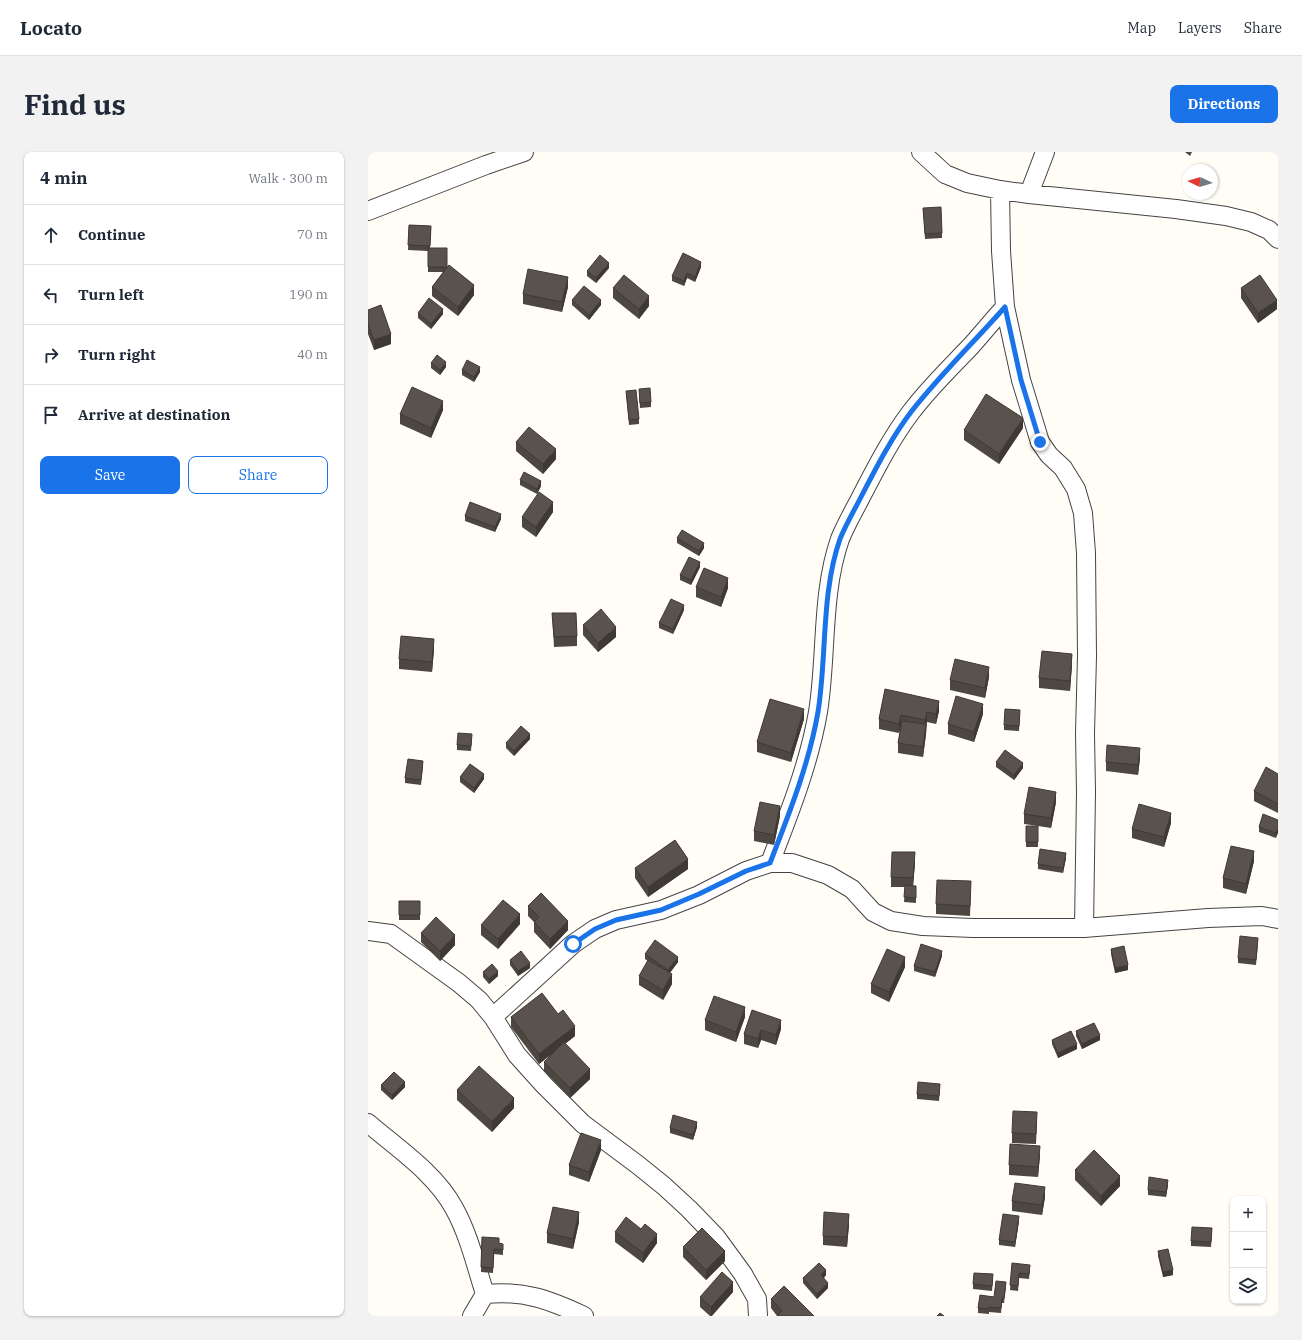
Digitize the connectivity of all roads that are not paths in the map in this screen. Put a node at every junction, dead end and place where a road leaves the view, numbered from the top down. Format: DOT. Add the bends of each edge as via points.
graph roads {
  1 [pos="524,152"];
  2 [pos="921,152"];
  3 [pos="1045,152"];
  4 [pos="1000,190"];
  5 [pos="1029,194"];
  6 [pos="368,211"];
  7 [pos="1278,239"];
  8 [pos="1005,307"];
  9 [pos="770,863"];
  10 [pos="1278,919"];
  11 [pos="1084,928"];
  12 [pos="368,931"];
  13 [pos="493,1017"];
  14 [pos="368,1123"];
  15 [pos="485,1294"];
  16 [pos="472,1316"];
  17 [pos="584,1316"];
  18 [pos="758,1316"];
  1 -- 6 [label="street"];
  2 -- 4 [label="street" via="945,174 967,183"];
  3 -- 5 [label="street"];
  4 -- 5 [label="street"];
  4 -- 8 [label="street"];
  5 -- 7 [label="street" via="1226,216 1251,222 1269,230"];
  8 -- 9 [label="street" via="911,412 882,456 840,538 828,596 818,713 793,802"];
  8 -- 11 [label="street" via="1021,380 1040,442 1063,468 1076,489 1083,513 1087,648"];
  9 -- 11 [label="street" via="792,863 828,875 852,888 873,912 891,921 923,926 974,928"];
  9 -- 13 [label="street" via="746,871 661,910 616,920 595,929 573,944"];
  10 -- 11 [label="street" via="1262,916 1208,918"];
  12 -- 13 [label="street" via="391,934 459,983 479,1000"];
  13 -- 18 [label="street" via="517,1055 583,1124 664,1186 716,1237 743,1274 757,1299"];
  14 -- 15 [label="street" via="434,1180 454,1208 466,1232"];
  15 -- 16 [label="street"];
  15 -- 17 [label="street" via="501,1292 536,1297"];
}
